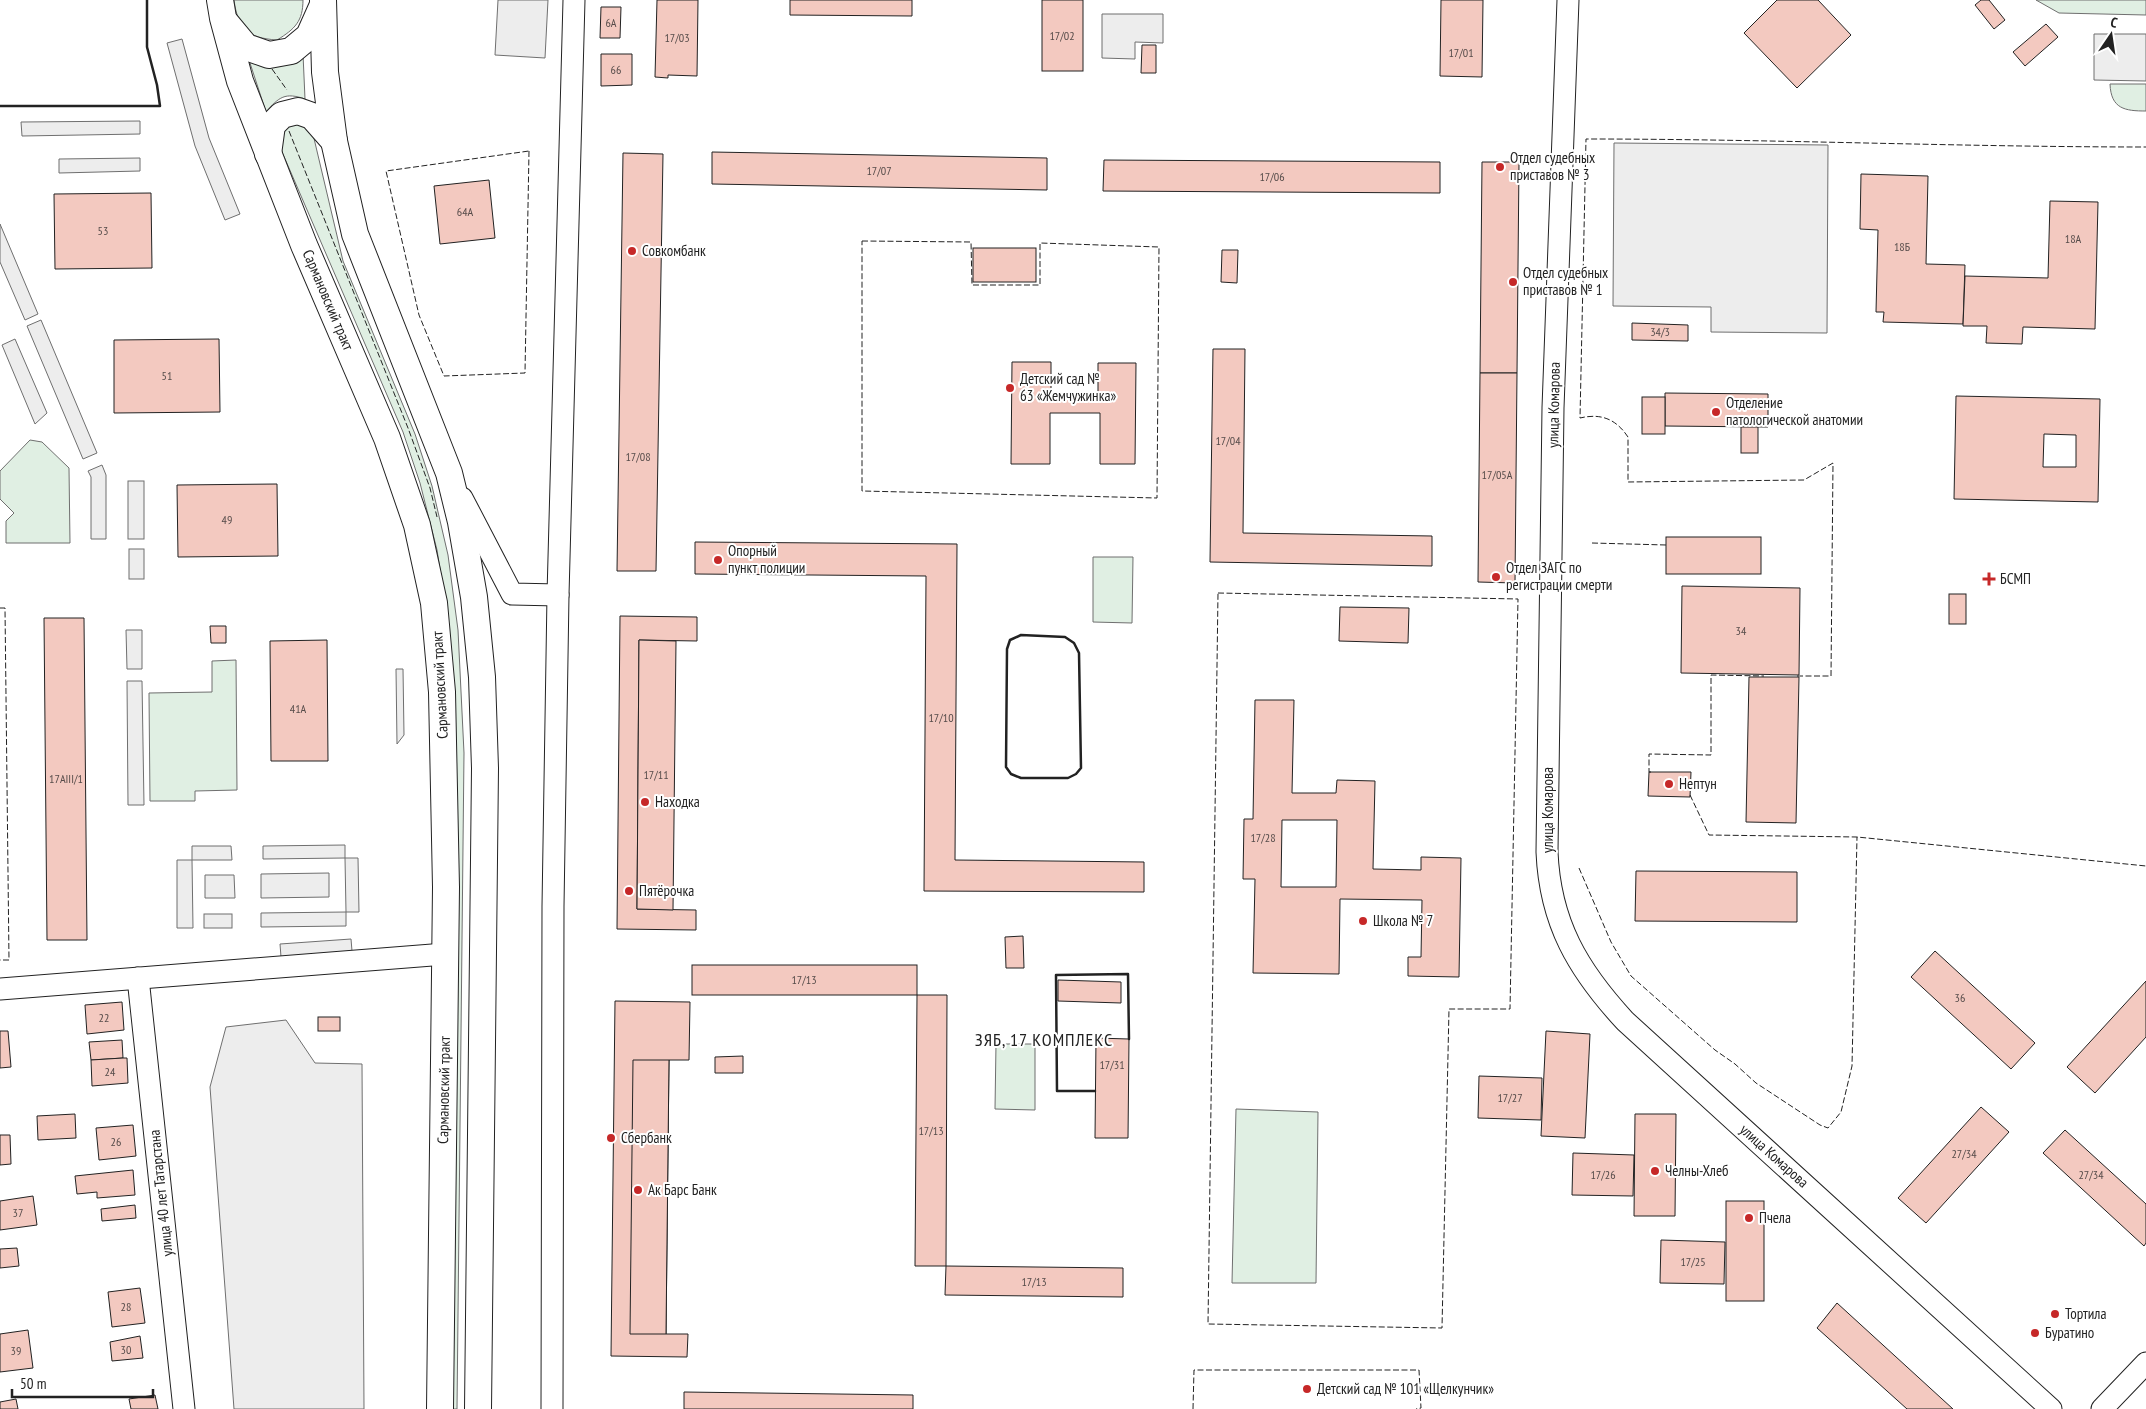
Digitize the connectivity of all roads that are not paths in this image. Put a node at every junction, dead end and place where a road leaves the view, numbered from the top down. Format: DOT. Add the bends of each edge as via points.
graph roads {
  1 [pos="574,0"];
  2 [pos="1568,0"];
  3 [pos="323,2"];
  4 [pos="221,9"];
  5 [pos="334,141"];
  6 [pos="268,154"];
  7 [pos="448,473"];
  8 [pos="558,596"];
  9 [pos="445,954"];
  10 [pos="138,978"];
  11 [pos="0,988"];
  12 [pos="2146,1363"];
  13 [pos="184,1409"];
  14 [pos="440,1409"];
  15 [pos="478,1409"];
  16 [pos="552,1409"];
  17 [pos="2051,1409"];
  18 [pos="2102,1409"];
  1 -- 8 [label="street"];
  2 -- 17 [label="street, улица Комарова" via="1554,408 1547,852 1558,917 1583,971 1625,1021"];
  3 -- 4 [label="main road" via="309,36 291,51 269,55 246,47"];
  3 -- 5 [label="main road" via="325,72"];
  4 -- 6 [label="main road, Сармановский тракт" via="240,81"];
  5 -- 6 [label="main road" via="312,116 298,111 282,115 272,125"];
  5 -- 7 [label="main road" via="354,234"];
  6 -- 9 [label="main road, Сармановский тракт" via="387,438 417,525 434,603 442,692"];
  7 -- 8 [label="street" via="512,594"];
  7 -- 15 [label="main road" via="461,522 474,597 482,677 485,768"];
  8 -- 16 [label="street" via="552,984"];
  9 -- 10 [label="street"];
  9 -- 14 [label="main road, Сармановский тракт"];
  10 -- 11 [label="street"];
  10 -- 13 [label="street, улица 40 лет Татарстана"];
  12 -- 18 [label="street"];
}
